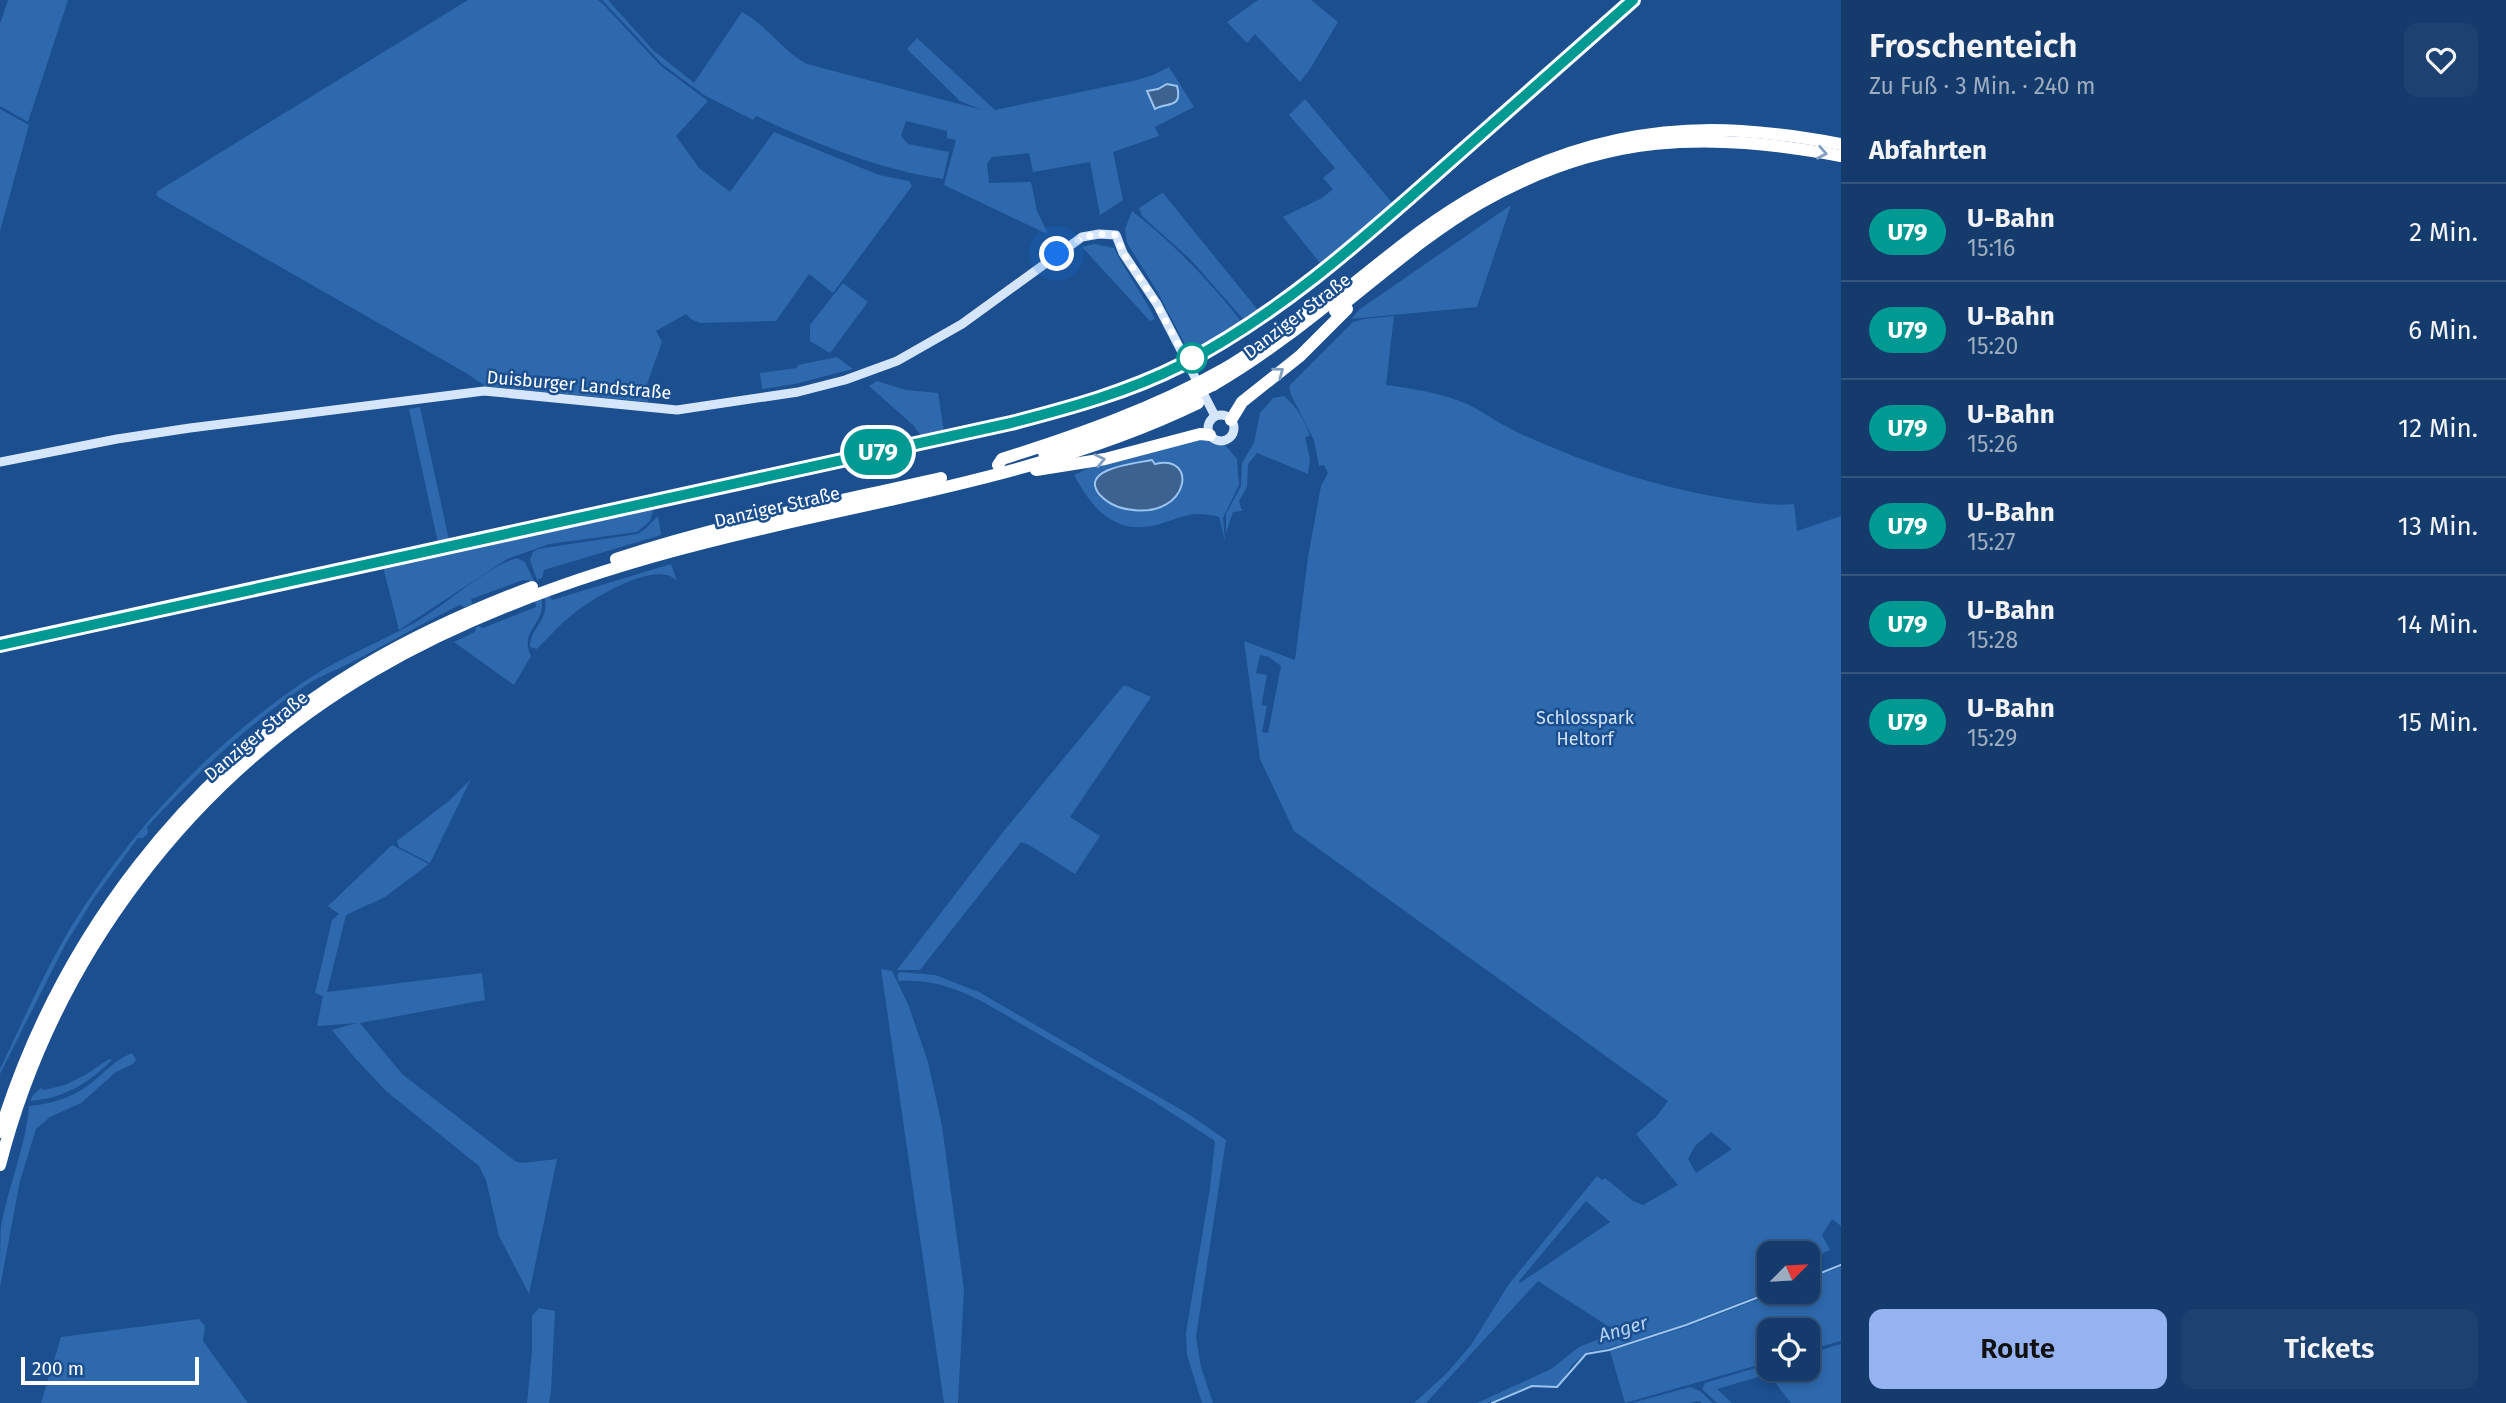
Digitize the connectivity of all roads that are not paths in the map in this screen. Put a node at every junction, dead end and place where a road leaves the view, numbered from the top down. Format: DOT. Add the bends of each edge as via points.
graph roads {
  1 [pos="1841,144"];
  2 [pos="1841,156"];
  3 [pos="1387,257"];
  4 [pos="1368,285"];
  5 [pos="1198,382"];
  6 [pos="1215,389"];
  7 [pos="1215,416"];
  8 [pos="1231,419"];
  9 [pos="1210,435"];
  10 [pos="0,462"];
  11 [pos="1003,468"];
  12 [pos="0,1132"];
  13 [pos="0,1165"];
  1 -- 3 [label="highway, Danziger Straße" via="1759,132 1705,130 1601,144 1544,161 1474,195"];
  4 -- 2 [label="highway, Danziger Straße, one-way" via="1478,204 1545,171 1604,152 1703,140 1764,143"];
  3 -- 5 [label="highway" via="1380,257 1244,356"];
  3 -- 6 [label="highway, Danziger Straße"];
  4 -- 6 [label="highway, Danziger Straße" via="1271,359"];
  8 -- 4 [label="highway, one-way" via="1242,402 1315,343"];
  5 -- 7 [label="main road"];
  5 -- 10 [label="main road, Duisburger Landstraße" via="1116,235 1099,234 1082,237 918,351 882,368 797,392 677,410 503,392 467,393 190,428"];
  5 -- 11 [label="highway" via="1146,407 1002,459"];
  6 -- 11 [label="highway, Danziger Straße, bridge"];
  7 -- 8 [label="main road"];
  7 -- 9 [label="main road" via="1209,423"];
  8 -- 9 [label="main road" via="1231,437 1221,441"];
  11 -- 9 [label="highway, one-way" via="1016,474 1085,464"];
  11 -- 12 [label="highway, Danziger Straße" via="698,534 557,578 437,627 322,692 213,781 125,882 53,998"];
  11 -- 13 [label="highway, Danziger Straße" via="629,563 559,586 439,636 335,695 240,768 190,817 130,889 78,971 46,1035"];
}
